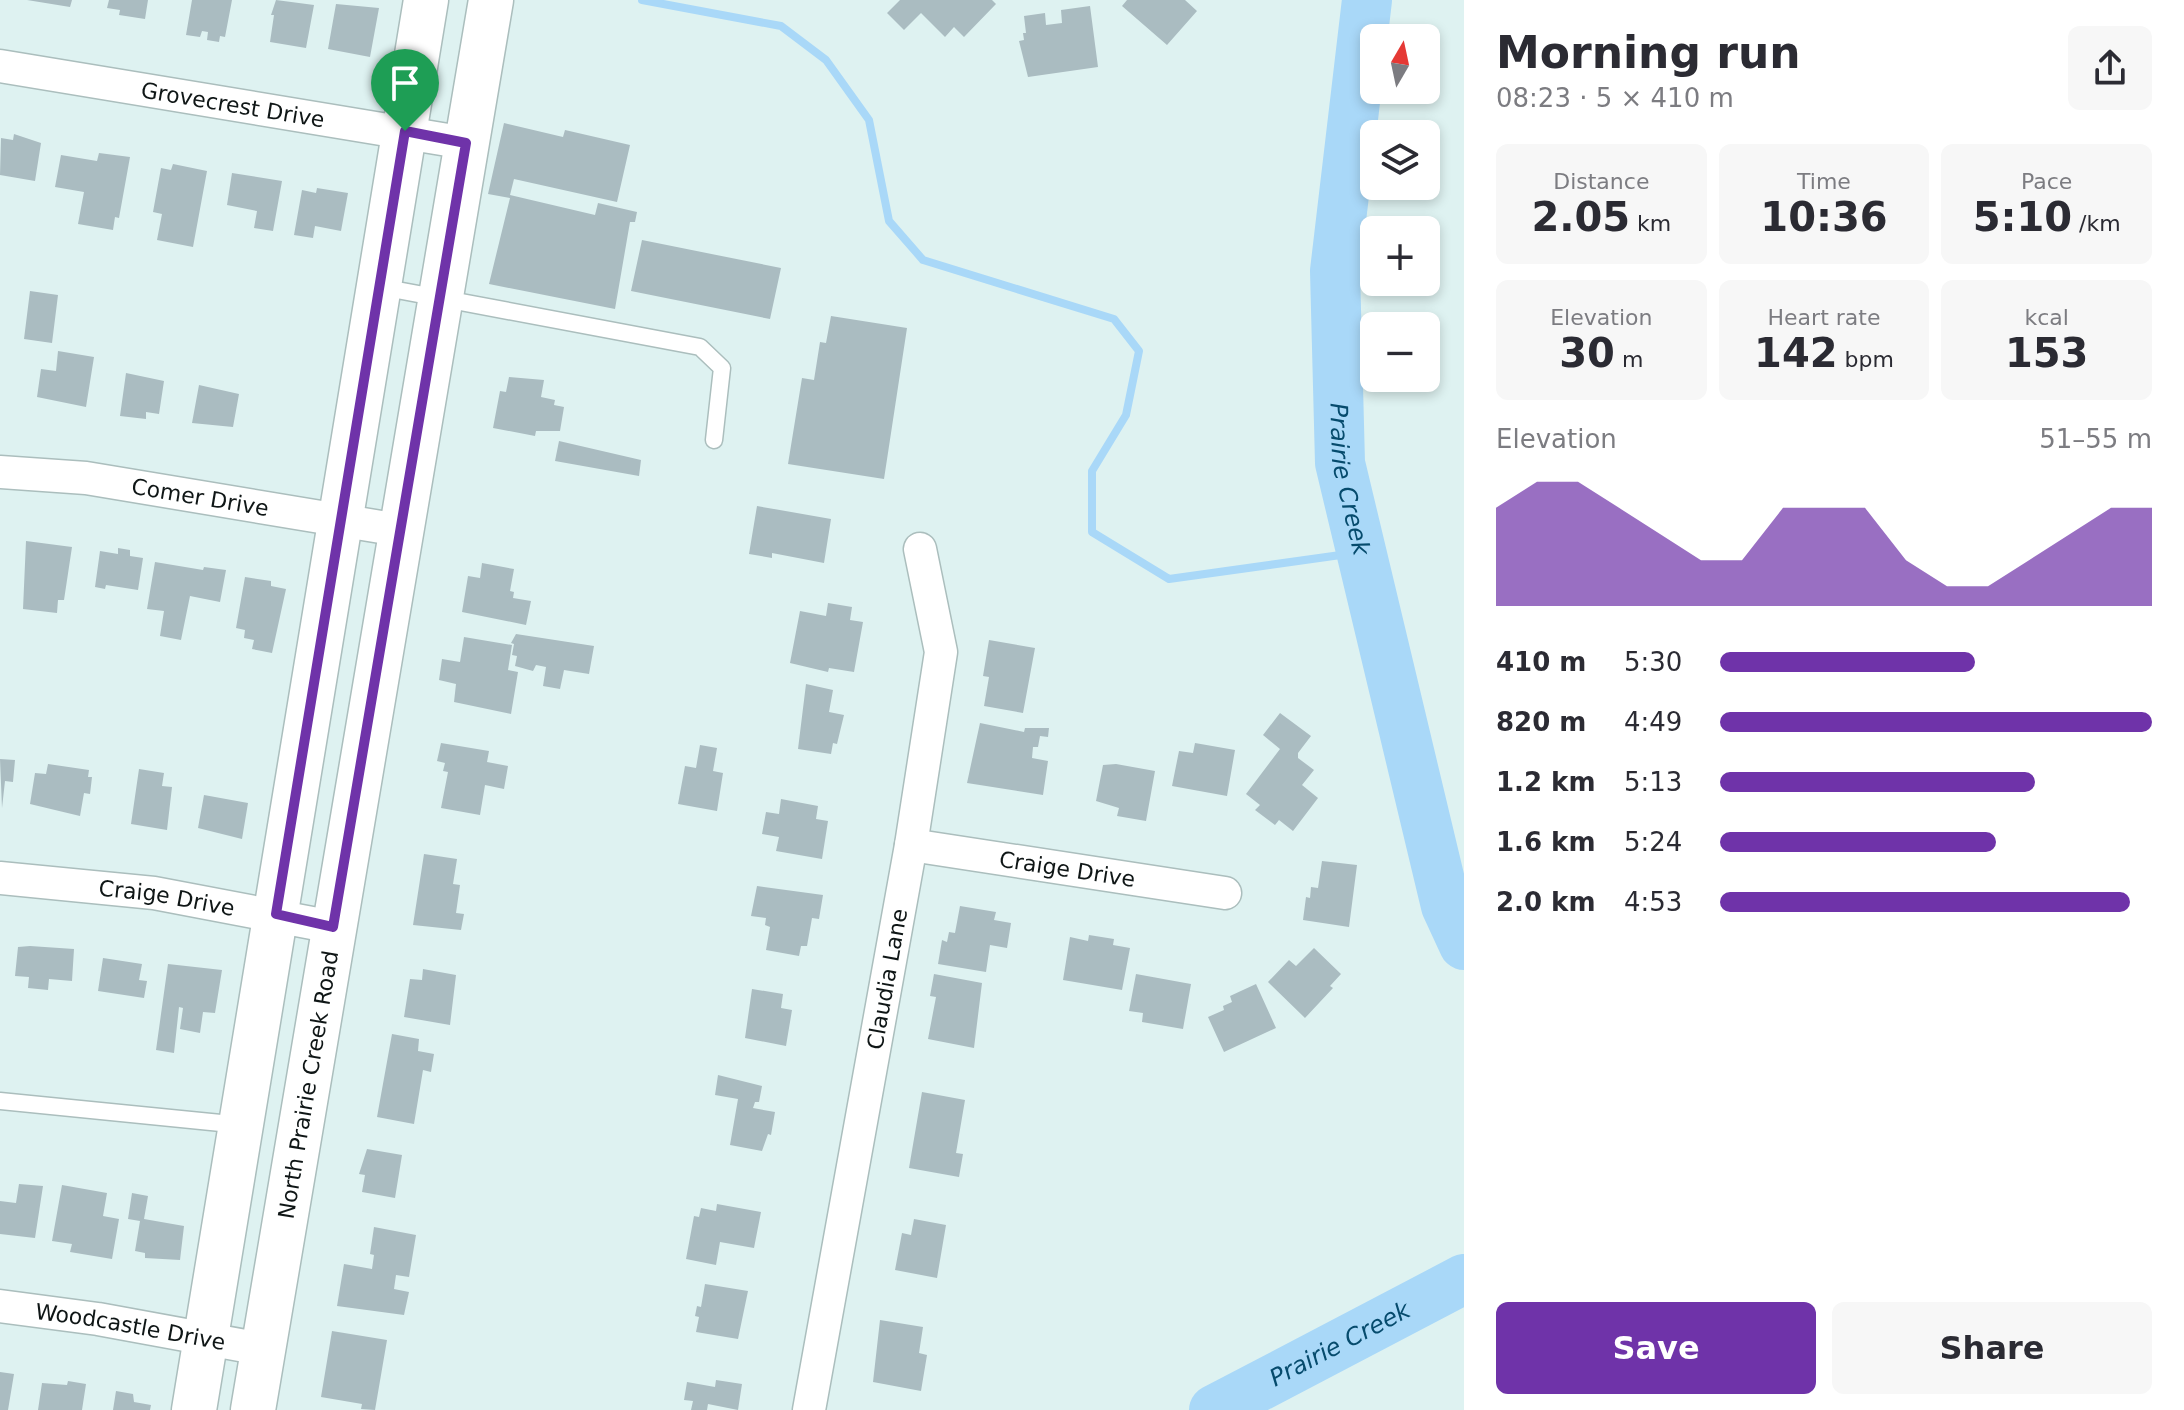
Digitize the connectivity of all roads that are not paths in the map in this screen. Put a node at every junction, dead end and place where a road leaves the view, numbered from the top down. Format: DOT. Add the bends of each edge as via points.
graph roads {
  1 [pos="426,0"];
  2 [pos="491,0"];
  3 [pos="0,66"];
  4 [pos="405,131"];
  5 [pos="466,143"];
  6 [pos="379,286"];
  7 [pos="439,298"];
  8 [pos="714,440"];
  9 [pos="0,472"];
  10 [pos="340,522"];
  11 [pos="399,530"];
  12 [pos="920,549"];
  13 [pos="911,845"];
  14 [pos="0,878"];
  15 [pos="1225,893"];
  16 [pos="276,914"];
  17 [pos="333,927"];
  18 [pos="0,1101"];
  19 [pos="242,1125"];
  20 [pos="0,1306"];
  21 [pos="207,1339"];
  22 [pos="262,1349"];
  23 [pos="194,1410"];
  24 [pos="253,1410"];
  25 [pos="809,1410"];
  1 -- 4 [label="main road"];
  2 -- 5 [label="main road, North Prairie Creek Road"];
  3 -- 4 [label="street, Grovecrest Drive"];
  4 -- 5 [label="street, Grovecrest Drive"];
  4 -- 6 [label="main road"];
  5 -- 7 [label="main road, North Prairie Creek Road"];
  6 -- 7 [label="lane"];
  6 -- 10 [label="main road"];
  7 -- 8 [label="lane" via="700,347 722,368"];
  7 -- 11 [label="main road, North Prairie Creek Road"];
  9 -- 10 [label="street, Comer Drive" via="86,478"];
  10 -- 11 [label="street, Comer Drive"];
  10 -- 16 [label="main road"];
  11 -- 17 [label="main road, North Prairie Creek Road"];
  12 -- 13 [label="street, Claudia Lane" via="941,652"];
  13 -- 15 [label="street, Craige Drive"];
  13 -- 25 [label="street, Claudia Lane"];
  14 -- 16 [label="street, Craige Drive" via="154,893"];
  16 -- 17 [label="street, Craige Drive"];
  16 -- 19 [label="main road"];
  17 -- 22 [label="main road, North Prairie Creek Road"];
  18 -- 19 [label="lane"];
  19 -- 21 [label="main road"];
  20 -- 21 [label="street, Woodcastle Drive"];
  21 -- 22 [label="street, Woodcastle Drive"];
  21 -- 23 [label="main road"];
  22 -- 24 [label="main road, North Prairie Creek Road"];
}
